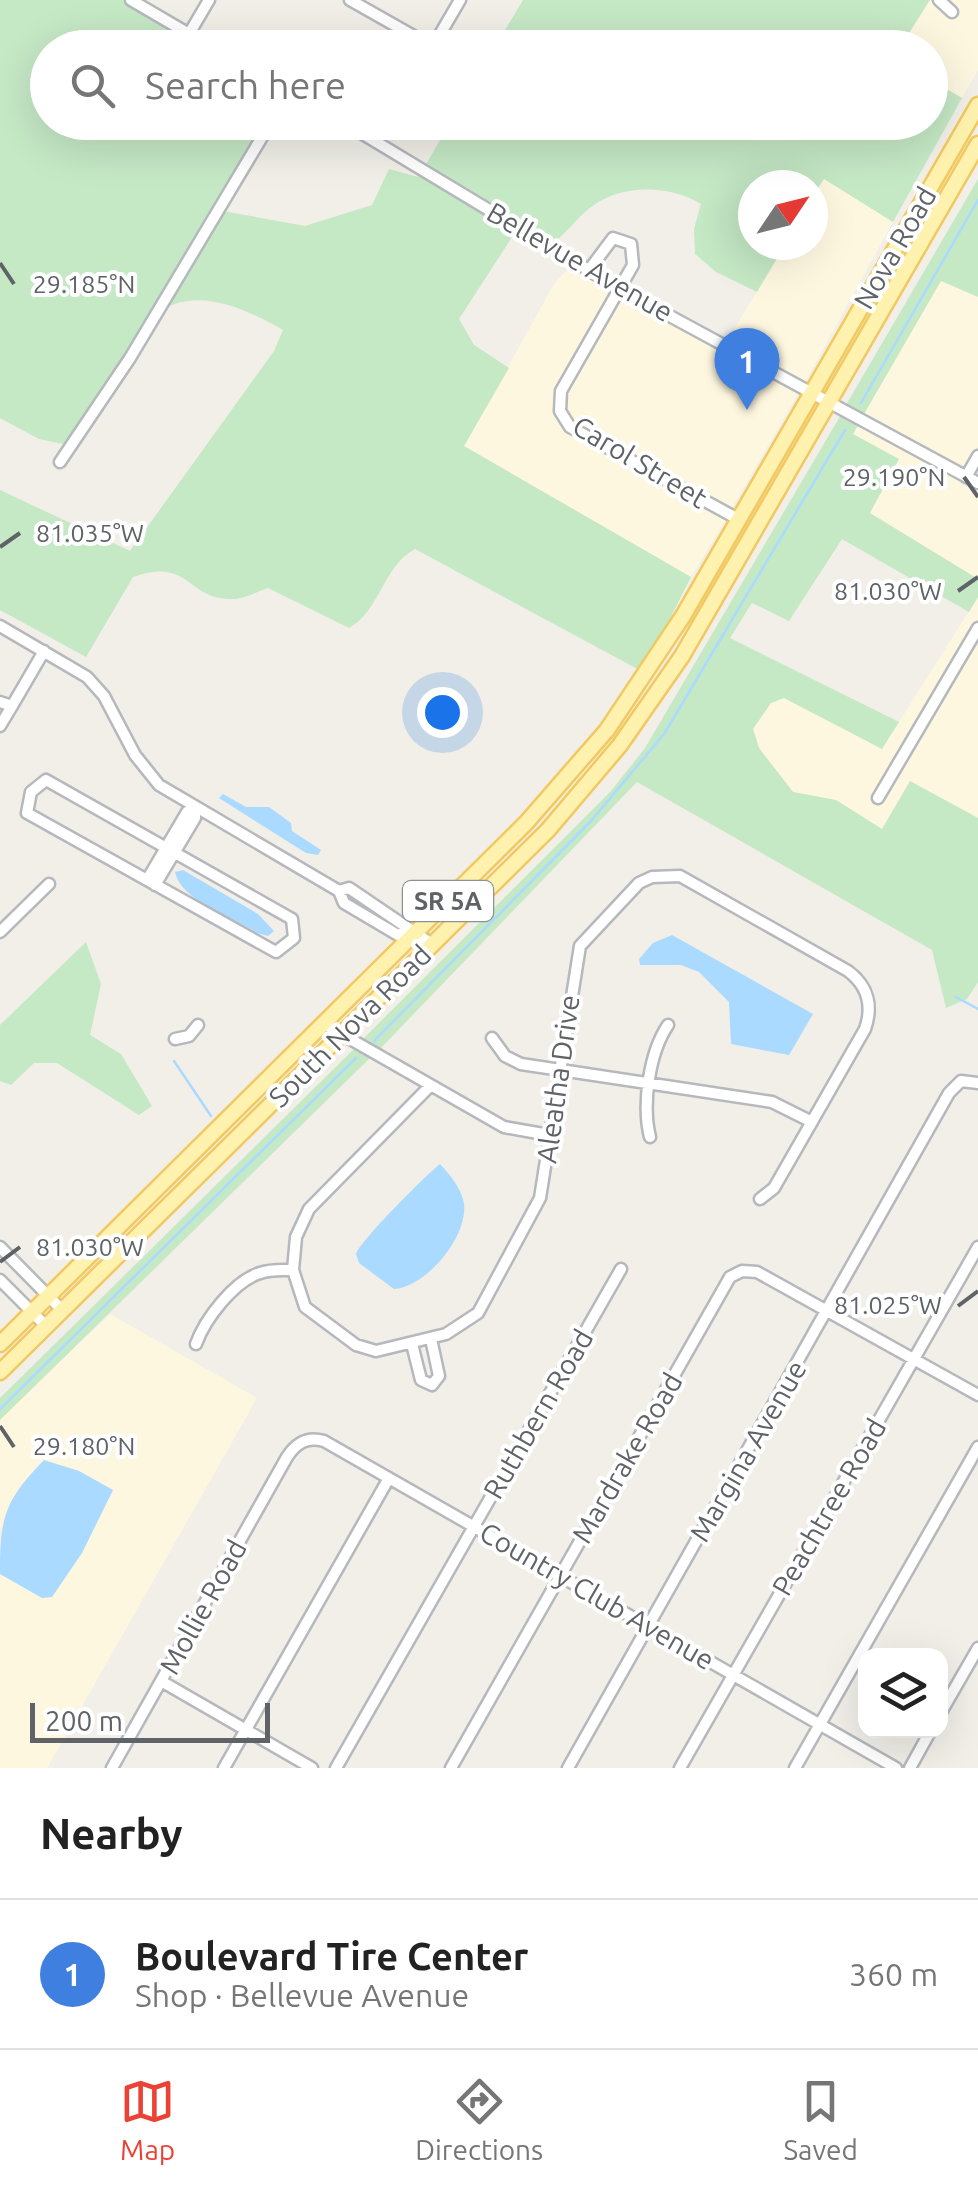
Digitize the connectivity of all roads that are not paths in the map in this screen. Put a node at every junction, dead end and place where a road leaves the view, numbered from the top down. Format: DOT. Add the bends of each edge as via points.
graph roads {
  1 [pos="131,0"];
  2 [pos="209,0"];
  3 [pos="350,0"];
  4 [pos="460,0"];
  5 [pos="939,0"];
  6 [pos="952,12"];
  7 [pos="183,30"];
  8 [pos="192,30"];
  9 [pos="402,30"];
  10 [pos="442,30"];
  11 [pos="978,105"];
  12 [pos="260,140"];
  13 [pos="373,140"];
  14 [pos="376,142"];
  15 [pos="978,144"];
  16 [pos="590,270"];
  17 [pos="620,289"];
  18 [pos="812,392"];
  19 [pos="829,401"];
  20 [pos="978,456"];
  21 [pos="60,462"];
  22 [pos="966,477"];
  23 [pos="978,484"];
  24 [pos="738,520"];
  25 [pos="0,626"];
  26 [pos="978,628"];
  27 [pos="44,650"];
  28 [pos="6,704"];
  29 [pos="0,726"];
  30 [pos="580,764"];
  31 [pos="595,777"];
  32 [pos="878,798"];
  33 [pos="195,808"];
  34 [pos="170,849"];
  35 [pos="151,883"];
  36 [pos="49,884"];
  37 [pos="0,932"];
  38 [pos="411,932"];
  39 [pos="433,944"];
  40 [pos="324,1024"];
  41 [pos="198,1025"];
  42 [pos="668,1025"];
  43 [pos="341,1035"];
  44 [pos="492,1038"];
  45 [pos="176,1039"];
  46 [pos="559,1071"];
  47 [pos="978,1082"];
  48 [pos="650,1084"];
  49 [pos="430,1086"];
  50 [pos="812,1122"];
  51 [pos="549,1136"];
  52 [pos="650,1137"];
  53 [pos="184,1162"];
  54 [pos="198,1176"];
  55 [pos="760,1199"];
  56 [pos="0,1247"];
  57 [pos="978,1247"];
  58 [pos="620,1269"];
  59 [pos="293,1270"];
  60 [pos="0,1280"];
  61 [pos="48,1296"];
  62 [pos="829,1309"];
  63 [pos="62,1310"];
  64 [pos="32,1312"];
  65 [pos="46,1326"];
  66 [pos="431,1338"];
  67 [pos="0,1344"];
  68 [pos="196,1344"];
  69 [pos="412,1344"];
  70 [pos="914,1358"];
  71 [pos="0,1372"];
  72 [pos="978,1395"];
  73 [pos="295,1446"];
  74 [pos="978,1447"];
  75 [pos="389,1478"];
  76 [pos="474,1525"];
  77 [pos="561,1575"];
  78 [pos="649,1626"];
  79 [pos="978,1648"];
  80 [pos="734,1674"];
  81 [pos="161,1682"];
  82 [pos="948,1700"];
  83 [pos="820,1724"];
  84 [pos="246,1729"];
  85 [pos="927,1738"];
  86 [pos="112,1768"];
  87 [pos="224,1768"];
  88 [pos="312,1768"];
  89 [pos="336,1768"];
  90 [pos="451,1768"];
  91 [pos="568,1768"];
  92 [pos="680,1768"];
  93 [pos="795,1768"];
  94 [pos="896,1768"];
  95 [pos="910,1768"];
  1 -- 7 [label="street"];
  2 -- 8 [label="street"];
  3 -- 9 [label="street"];
  4 -- 10 [label="street"];
  5 -- 6 [label="street"];
  11 -- 18 [label="main road, Nova Road / SR 5A"];
  12 -- 21 [label="street"];
  13 -- 14 [label="street, Bellevue Avenue"];
  14 -- 16 [label="street, Bellevue Avenue"];
  15 -- 19 [label="main road, Nova Road / SR 5A"];
  16 -- 17 [label="street, Bellevue Avenue"];
  16 -- 17 [label="street, Carol Street" via="613,238 628,240 635,258"];
  17 -- 18 [label="street, Bellevue Avenue"];
  17 -- 24 [label="street, Carol Street" via="561,391 560,411 570,427"];
  18 -- 19 [label="street, Bellevue Avenue"];
  18 -- 24 [label="main road, South Nova Road / SR 5A"];
  19 -- 22 [label="street, Bellevue Avenue"];
  19 -- 31 [label="main road, South Nova Road / SR 5A" via="682,656"];
  20 -- 22 [label="street"];
  22 -- 23 [label="street, Bellevue Avenue"];
  24 -- 30 [label="main road, South Nova Road / SR 5A" via="666,645"];
  25 -- 27 [label="street"];
  26 -- 32 [label="street"];
  27 -- 28 [label="street"];
  27 -- 33 [label="street" via="87,677 135,755 159,784"];
  28 -- 29 [label="street"];
  30 -- 31 [label="street"];
  30 -- 38 [label="main road, South Nova Road / SR 5A"];
  31 -- 39 [label="main road, South Nova Road / SR 5A"];
  33 -- 34 [label="street" via="186,812"];
  33 -- 38 [label="street" via="338,892 349,888"];
  34 -- 35 [label="street"];
  34 -- 35 [label="street" via="46,780 31,792 27,813"];
  34 -- 35 [label="street" via="292,919 294,938 276,952"];
  36 -- 37 [label="street"];
  38 -- 39 [label="street"];
  38 -- 40 [label="main road, South Nova Road / SR 5A"];
  39 -- 43 [label="main road, South Nova Road / SR 5A"];
  40 -- 43 [label="street"];
  40 -- 53 [label="main road, South Nova Road / SR 5A"];
  41 -- 45 [label="street"];
  42 -- 48 [label="street"];
  43 -- 49 [label="street"];
  43 -- 54 [label="main road, South Nova Road / SR 5A"];
  44 -- 46 [label="street" via="512,1060"];
  46 -- 48 [label="street"];
  46 -- 50 [label="street, Aleatha Drive" via="584,940 639,883 673,875 848,971 862,985 869,1007 865,1029"];
  46 -- 51 [label="street, Aleatha Drive"];
  47 -- 62 [label="street, Margina Avenue" via="958,1082"];
  48 -- 50 [label="street" via="782,1104"];
  48 -- 52 [label="street"];
  49 -- 51 [label="street" via="504,1127"];
  49 -- 59 [label="street" via="304,1215"];
  50 -- 55 [label="street, Aleatha Drive" via="774,1188"];
  51 -- 66 [label="street, Aleatha Drive" via="534,1214 496,1284 472,1320"];
  53 -- 54 [label="street"];
  53 -- 61 [label="main road, South Nova Road / SR 5A"];
  54 -- 63 [label="main road, South Nova Road / SR 5A"];
  56 -- 61 [label="street"];
  57 -- 70 [label="street, Peachtree Road"];
  58 -- 76 [label="street, Ruthbern Road"];
  59 -- 68 [label="street" via="248,1280 206,1320"];
  59 -- 69 [label="street, Aleatha Drive" via="305,1307 356,1345 376,1351"];
  60 -- 64 [label="street"];
  61 -- 63 [label="street"];
  61 -- 64 [label="main road, South Nova Road / SR 5A"];
  62 -- 70 [label="street"];
  62 -- 77 [label="street, Mardrake Road" via="758,1272 730,1277"];
  62 -- 78 [label="street, Margina Avenue"];
  63 -- 65 [label="main road, South Nova Road / SR 5A"];
  64 -- 65 [label="street"];
  64 -- 67 [label="main road, South Nova Road / SR 5A"];
  65 -- 71 [label="main road, South Nova Road / SR 5A"];
  66 -- 69 [label="street, Aleatha Drive"];
  66 -- 69 [label="street" via="439,1376 432,1384 422,1380"];
  70 -- 72 [label="street"];
  70 -- 80 [label="street, Peachtree Road"];
  73 -- 75 [label="street, Country Club Avenue" via="318,1439"];
  73 -- 81 [label="street, Mollie Road"];
  74 -- 83 [label="street"];
  75 -- 76 [label="street, Country Club Avenue"];
  75 -- 84 [label="street"];
  76 -- 77 [label="street, Country Club Avenue"];
  76 -- 89 [label="street, Ruthbern Road"];
  77 -- 78 [label="street, Country Club Avenue"];
  77 -- 90 [label="street, Mardrake Road"];
  78 -- 80 [label="street, Country Club Avenue"];
  78 -- 91 [label="street, Margina Avenue"];
  79 -- 82 [label="street"];
  80 -- 83 [label="street, Country Club Avenue"];
  80 -- 92 [label="street, Peachtree Road"];
  81 -- 84 [label="street"];
  81 -- 86 [label="street, Mollie Road"];
  83 -- 93 [label="street"];
  83 -- 94 [label="street, Country Club Avenue"];
  84 -- 87 [label="street"];
  84 -- 88 [label="street"];
  85 -- 95 [label="street"];
}
